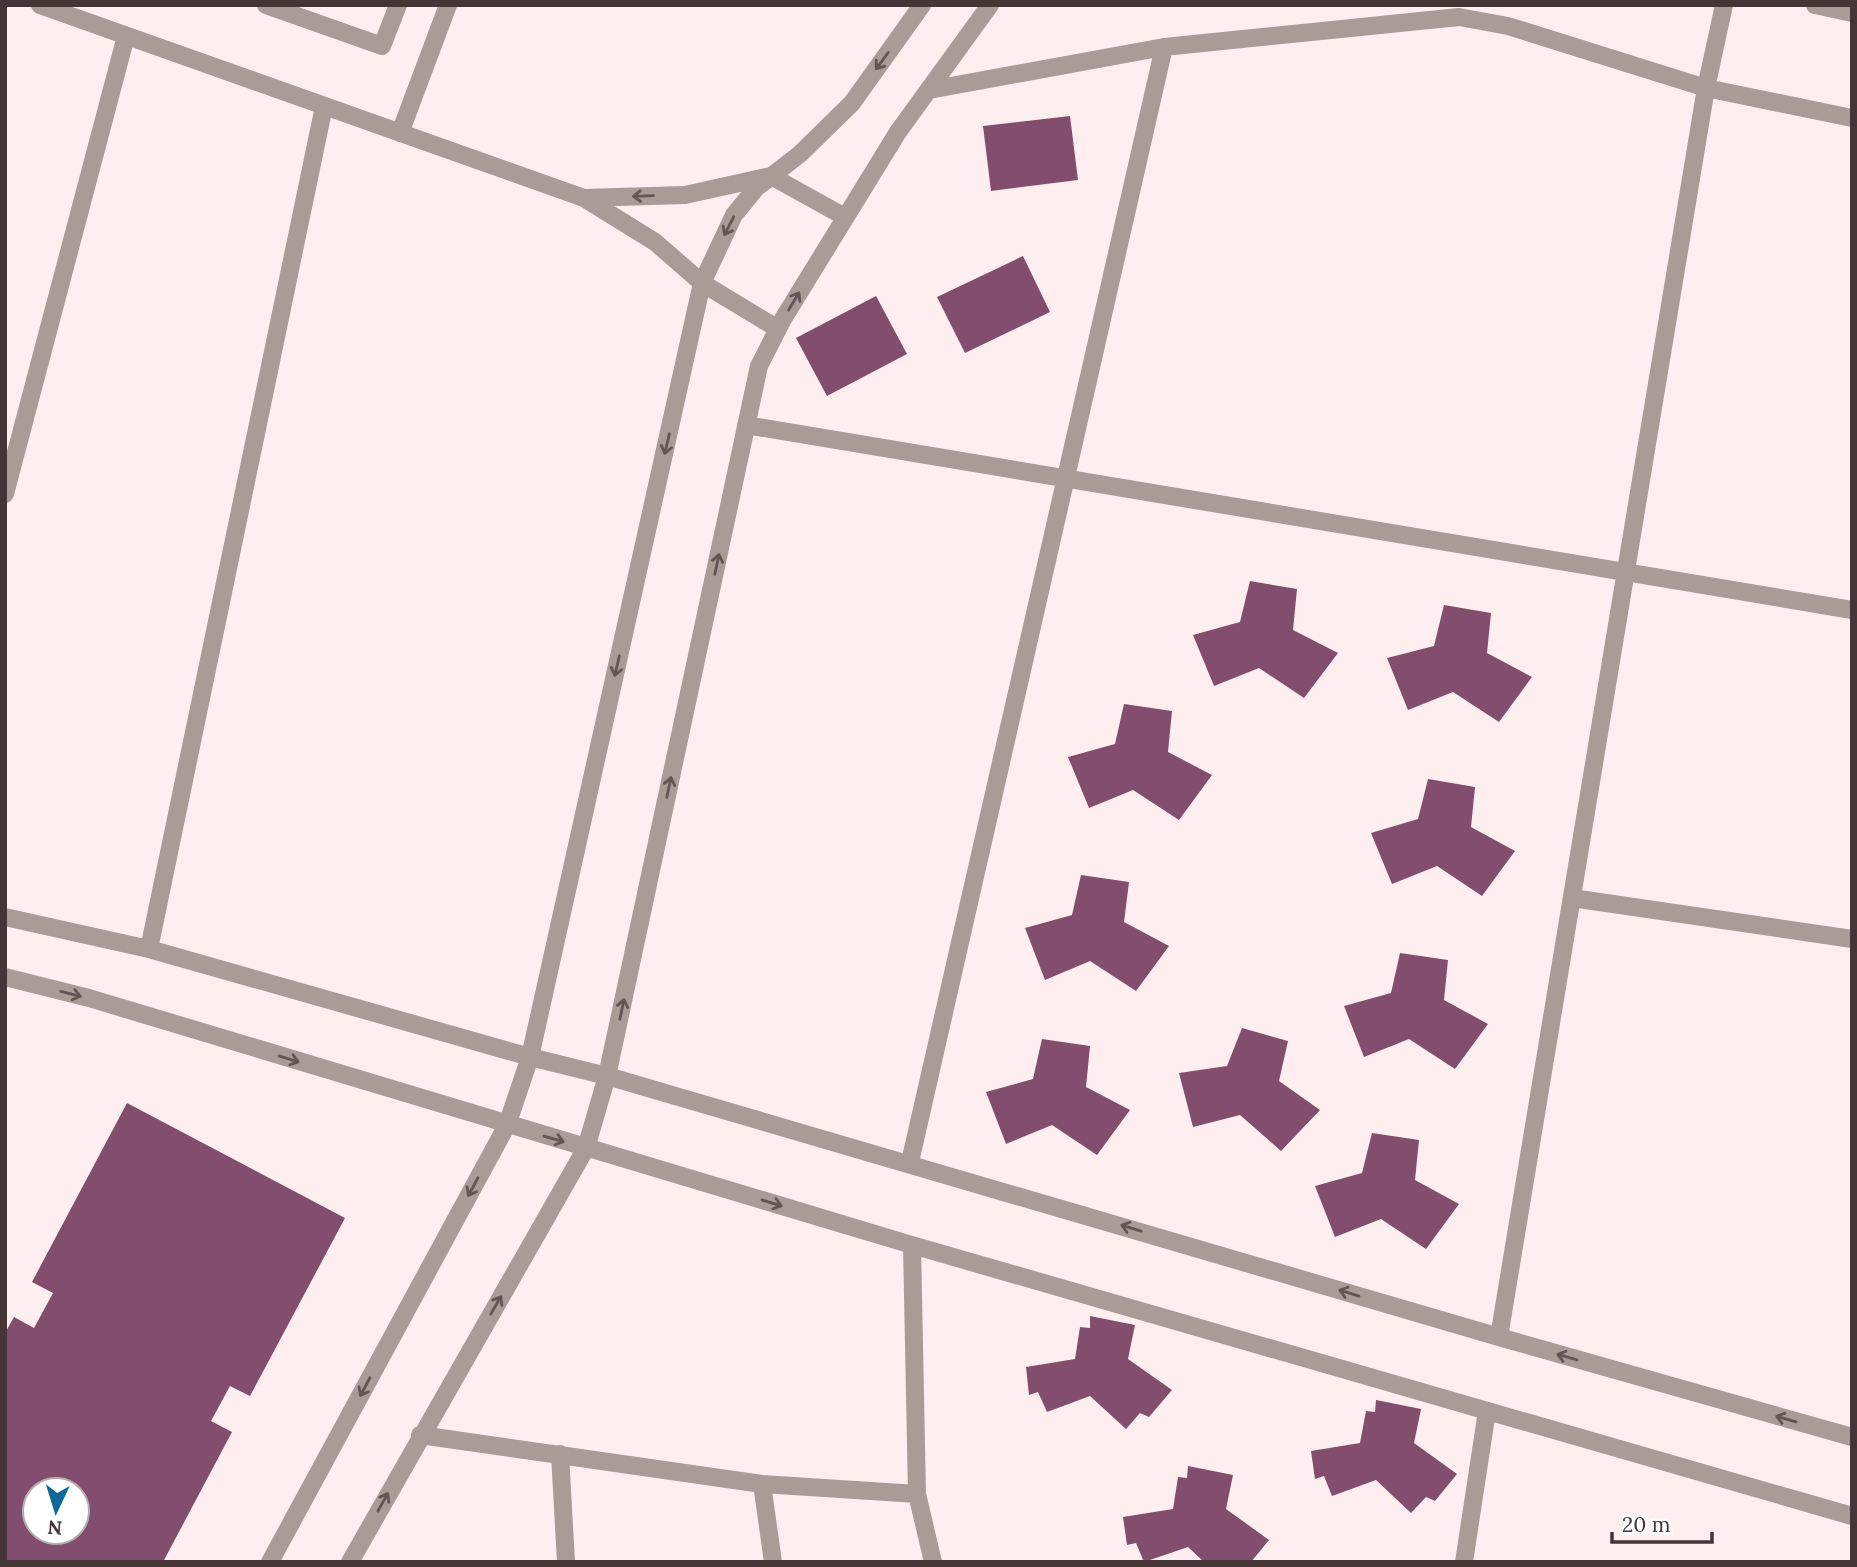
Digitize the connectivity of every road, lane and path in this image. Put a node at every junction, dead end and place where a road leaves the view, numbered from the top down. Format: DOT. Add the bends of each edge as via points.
graph roads {
  1 [pos="40,5"];
  2 [pos="266,5"];
  3 [pos="398,5"];
  4 [pos="449,5"];
  5 [pos="922,5"];
  6 [pos="990,5"];
  7 [pos="1724,5"];
  8 [pos="1815,5"];
  9 [pos="1463,11"];
  10 [pos="1852,13"];
  11 [pos="126,36"];
  12 [pos="1164,47"];
  13 [pos="1706,88"];
  14 [pos="929,90"];
  15 [pos="324,106"];
  16 [pos="1852,118"];
  17 [pos="400,132"];
  18 [pos="771,176"];
  19 [pos="584,198"];
  20 [pos="845,217"];
  21 [pos="702,283"];
  22 [pos="778,329"];
  23 [pos="746,425"];
  24 [pos="1066,480"];
  25 [pos="5,494"];
  26 [pos="1625,572"];
  27 [pos="1852,610"];
  28 [pos="1572,898"];
  29 [pos="5,918"];
  30 [pos="1852,939"];
  31 [pos="149,948"];
  32 [pos="5,977"];
  33 [pos="530,1057"];
  34 [pos="607,1076"];
  35 [pos="507,1125"];
  36 [pos="586,1148"];
  37 [pos="910,1162"];
  38 [pos="912,1245"];
  39 [pos="1499,1338"];
  40 [pos="1488,1411"];
  41 [pos="420,1435"];
  42 [pos="1852,1437"];
  43 [pos="560,1454"];
  44 [pos="762,1484"];
  45 [pos="917,1494"];
  46 [pos="1852,1516"];
  47 [pos="271,1562"];
  48 [pos="350,1562"];
  49 [pos="566,1562"];
  50 [pos="773,1562"];
  51 [pos="933,1562"];
  52 [pos="1464,1562"];
  1 -- 11 [label="street"];
  2 -- 3 [label="street" via="382,46"];
  4 -- 17 [label="street"];
  5 -- 18 [label="street, one-way" via="852,103"];
  6 -- 14 [label="street"];
  7 -- 13 [label="street"];
  8 -- 10 [label="street"];
  9 -- 12 [label="street"];
  9 -- 13 [label="street"];
  11 -- 15 [label="street"];
  11 -- 25 [label="street"];
  12 -- 14 [label="street"];
  12 -- 24 [label="street"];
  13 -- 16 [label="street"];
  13 -- 26 [label="street"];
  14 -- 20 [label="street"];
  15 -- 17 [label="street"];
  15 -- 31 [label="street"];
  17 -- 19 [label="street"];
  18 -- 19 [label="street, one-way" via="685,195"];
  18 -- 20 [label="street"];
  18 -- 21 [label="street, one-way" via="734,215"];
  19 -- 21 [label="street" via="655,243"];
  22 -- 20 [label="street, one-way"];
  21 -- 22 [label="street"];
  21 -- 33 [label="street, one-way"];
  22 -- 23 [label="street" via="759,366"];
  23 -- 24 [label="street"];
  34 -- 23 [label="street, one-way"];
  24 -- 26 [label="street"];
  24 -- 37 [label="street"];
  26 -- 27 [label="street"];
  26 -- 28 [label="street"];
  28 -- 30 [label="street"];
  28 -- 39 [label="street"];
  29 -- 31 [label="street"];
  31 -- 33 [label="street"];
  32 -- 35 [label="street, one-way" via="89,998"];
  33 -- 34 [label="street"];
  33 -- 35 [label="street"];
  34 -- 36 [label="street"];
  34 -- 37 [label="street"];
  35 -- 36 [label="street, one-way"];
  35 -- 47 [label="street, one-way"];
  36 -- 38 [label="street, one-way"];
  41 -- 36 [label="street, one-way"];
  39 -- 37 [label="street, one-way"];
  38 -- 40 [label="street"];
  38 -- 45 [label="street"];
  42 -- 39 [label="street, one-way"];
  40 -- 46 [label="street"];
  40 -- 52 [label="street"];
  41 -- 43 [label="street"];
  48 -- 41 [label="street, one-way"];
  43 -- 44 [label="street"];
  43 -- 49 [label="street"];
  44 -- 45 [label="street"];
  44 -- 50 [label="street"];
  45 -- 51 [label="street"];
}
